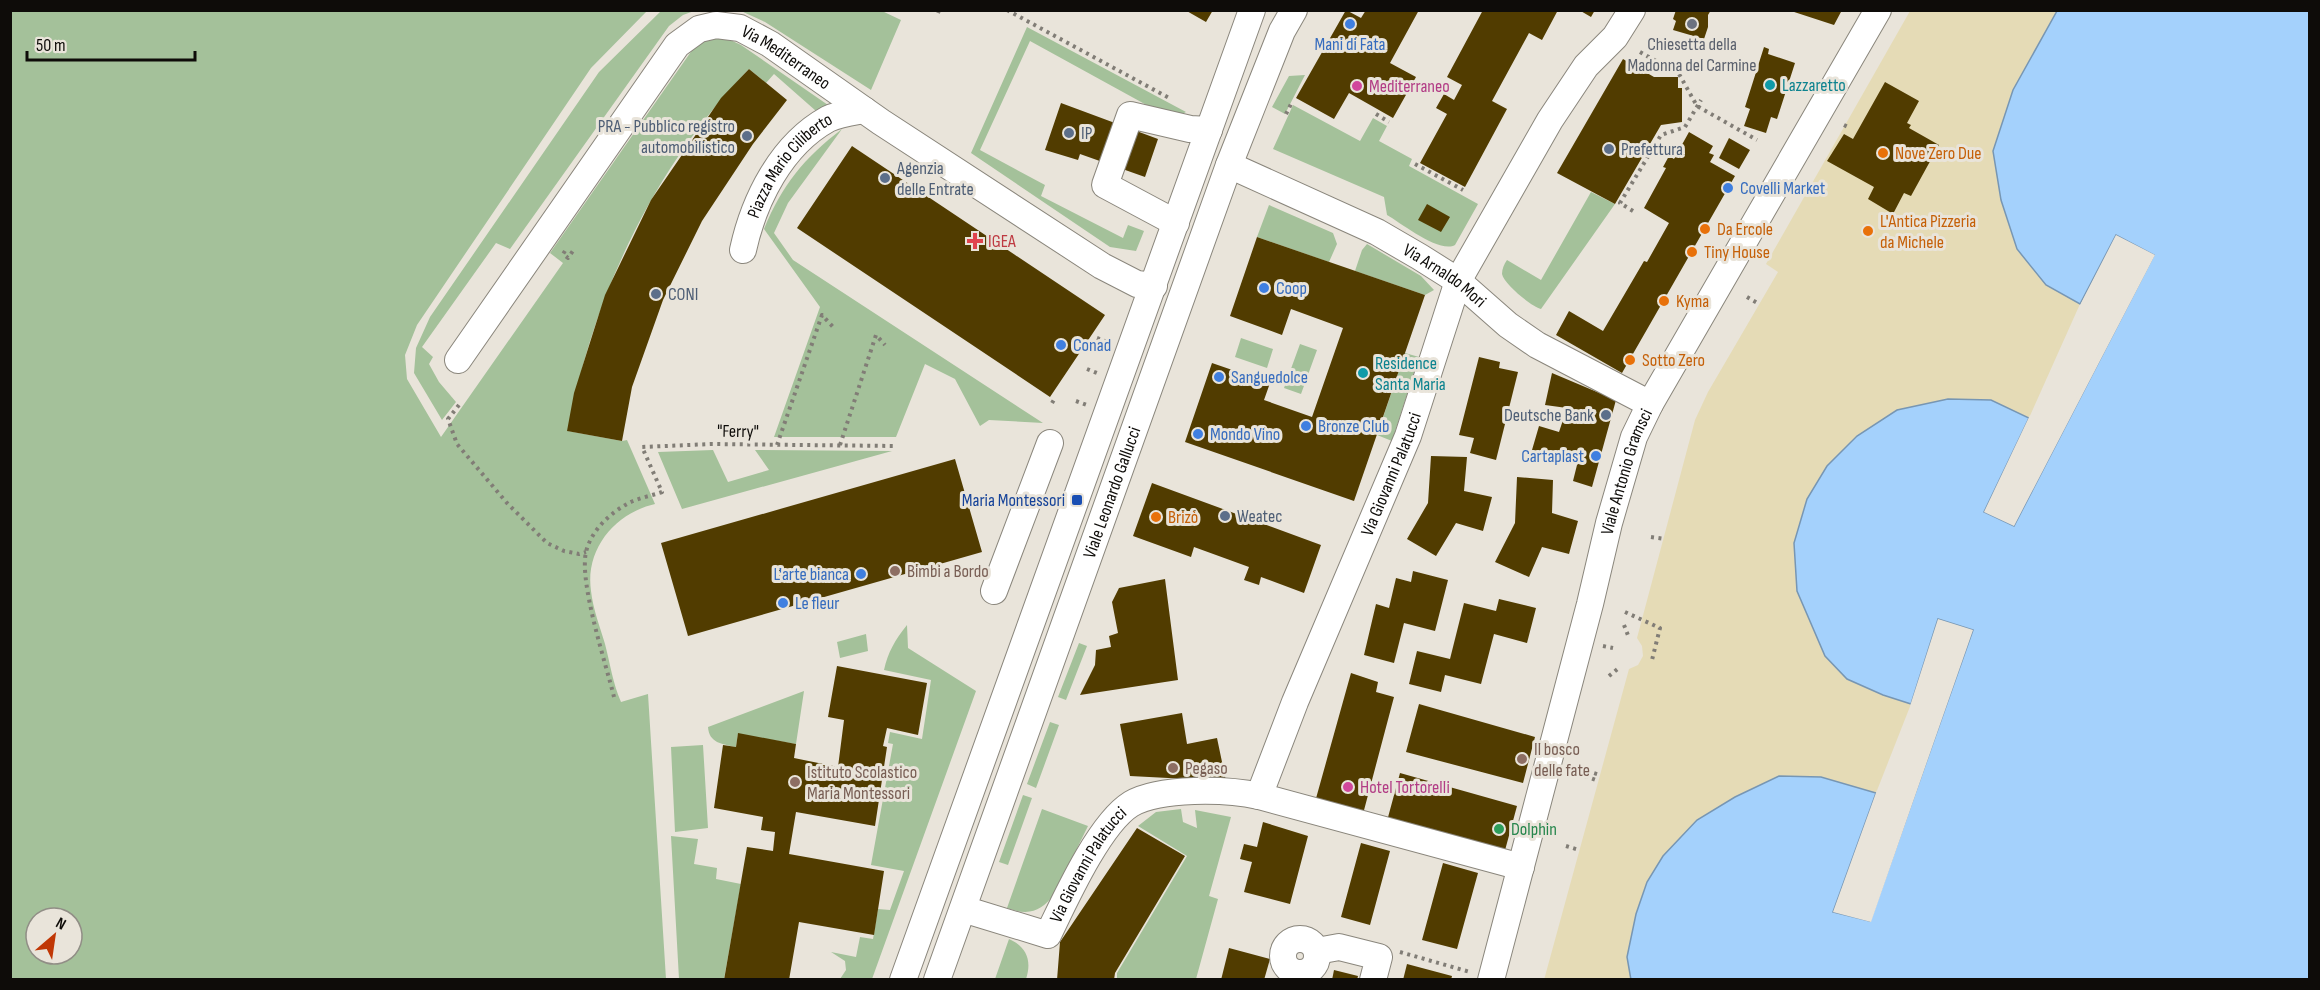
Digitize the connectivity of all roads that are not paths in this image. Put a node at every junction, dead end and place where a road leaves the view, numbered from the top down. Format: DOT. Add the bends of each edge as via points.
graph roads {
  1 [pos="1252,10"];
  2 [pos="1294,10"];
  3 [pos="1632,10"];
  4 [pos="1878,10"];
  5 [pos="864,110"];
  6 [pos="1209,130"];
  7 [pos="1229,165"];
  8 [pos="1176,223"];
  9 [pos="743,249"];
  10 [pos="1458,281"];
  11 [pos="1154,286"];
  12 [pos="458,360"];
  13 [pos="1650,404"];
  14 [pos="1050,443"];
  15 [pos="994,591"];
  16 [pos="1259,796"];
  17 [pos="1521,867"];
  18 [pos="963,909"];
  19 [pos="1288,975"];
  20 [pos="1479,975"];
  21 [pos="903,980"];
  22 [pos="937,980"];
  23 [pos="1373,980"];
  1 -- 6 [label="street, Viale Leonardo Gallucci"];
  2 -- 7 [label="street, Viale Leonardo Gallucci"];
  3 -- 10 [label="street, Via Giovanni Palatucci" via="1616,37 1586,66 1550,120"];
  4 -- 13 [label="street, Viale Antonio Gramsci"];
  5 -- 9 [label="street, Piazza Mario Ciliberto" via="830,118 782,159 763,191"];
  5 -- 11 [label="street, Via Mediterraneo" via="1102,266 1137,284"];
  5 -- 12 [label="street, Via Mediterraneo" via="740,27 716,25 699,29 677,45"];
  6 -- 8 [label="street, Viale Leonardo Gallucci"];
  6 -- 8 [label="street" via="1130,115 1105,185"];
  7 -- 10 [label="street, Via Arnaldo Mori" via="1377,232"];
  7 -- 18 [label="street, Viale Leonardo Gallucci"];
  8 -- 11 [label="street, Viale Leonardo Gallucci"];
  10 -- 13 [label="street, Via Arnaldo Mori" via="1537,345"];
  10 -- 16 [label="street, Via Giovanni Palatucci" via="1408,436 1294,702"];
  11 -- 21 [label="street, Viale Leonardo Gallucci"];
  13 -- 17 [label="street, Viale Antonio Gramsci" via="1634,437 1609,523"];
  14 -- 15 [label="street"];
  16 -- 17 [label="street, Via Giovanni Palatucci"];
  16 -- 18 [label="street, Via Giovanni Palatucci" via="1236,791 1190,791 1132,803 1117,815 1090,854 1048,935"];
  17 -- 20 [label="street, Viale Antonio Gramsci"];
  18 -- 22 [label="street, Viale Leonardo Gallucci"];
  19 -- 23 [label="street" via="1311,969 1317,951 1339,947 1379,957"];
}
